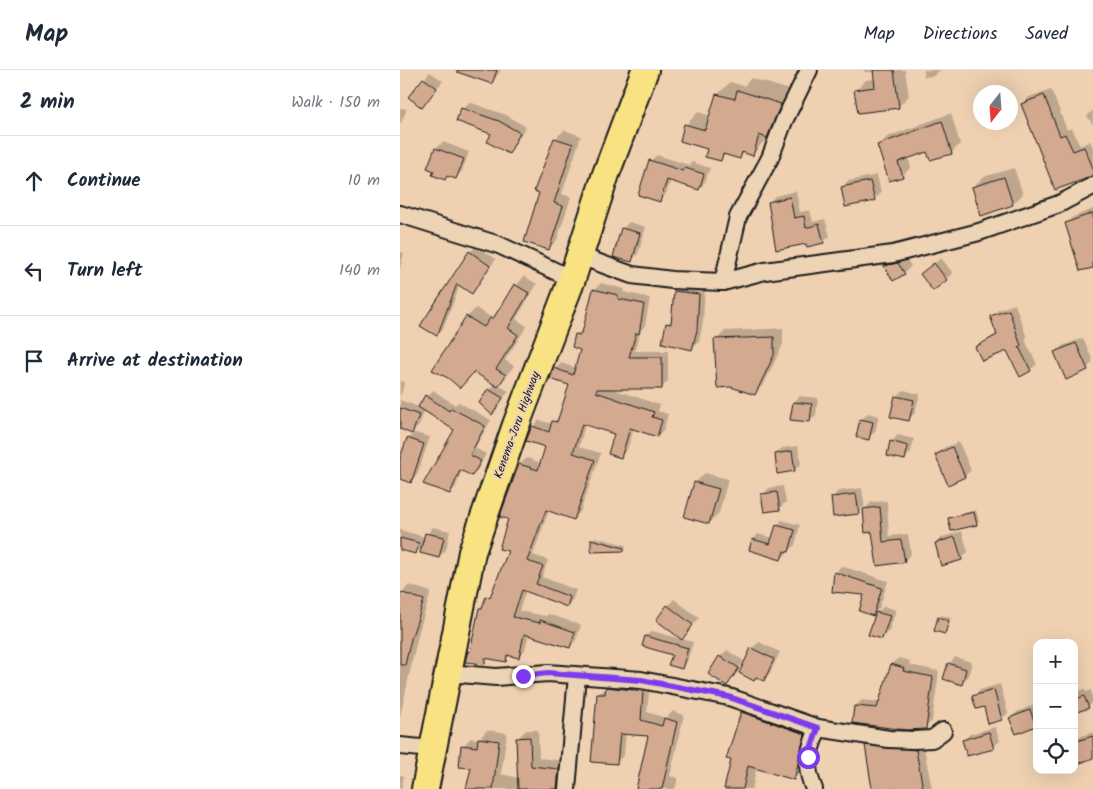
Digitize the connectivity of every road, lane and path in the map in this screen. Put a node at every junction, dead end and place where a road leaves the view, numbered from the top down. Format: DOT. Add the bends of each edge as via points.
graph roads {
  1 [pos="644,70"];
  2 [pos="809,70"];
  3 [pos="1093,186"];
  4 [pos="400,214"];
  5 [pos="576,268"];
  6 [pos="723,282"];
  7 [pos="448,673"];
  8 [pos="577,676"];
  9 [pos="818,728"];
  10 [pos="943,730"];
  11 [pos="400,746"];
  12 [pos="432,749"];
  13 [pos="425,789"];
  14 [pos="567,789"];
  15 [pos="814,789"];
  1 -- 5 [label="highway, Kenema-Joru Highway"];
  2 -- 6 [label="street" via="770,158 738,217"];
  3 -- 6 [label="street" via="1059,204 979,232 894,254 766,271"];
  4 -- 5 [label="street"];
  5 -- 6 [label="street" via="672,280"];
  5 -- 7 [label="highway, Kenema-Joru Highway" via="472,552"];
  7 -- 8 [label="street" via="496,677 548,673"];
  7 -- 12 [label="highway, Kenema-Joru Highway"];
  8 -- 9 [label="street" via="641,680 708,692"];
  8 -- 14 [label="street"];
  9 -- 10 [label="street" via="914,740 932,739"];
  9 -- 15 [label="street" via="808,757 808,774"];
  11 -- 12 [label="street"];
  12 -- 13 [label="highway, Kenema-Joru Highway"];
}
